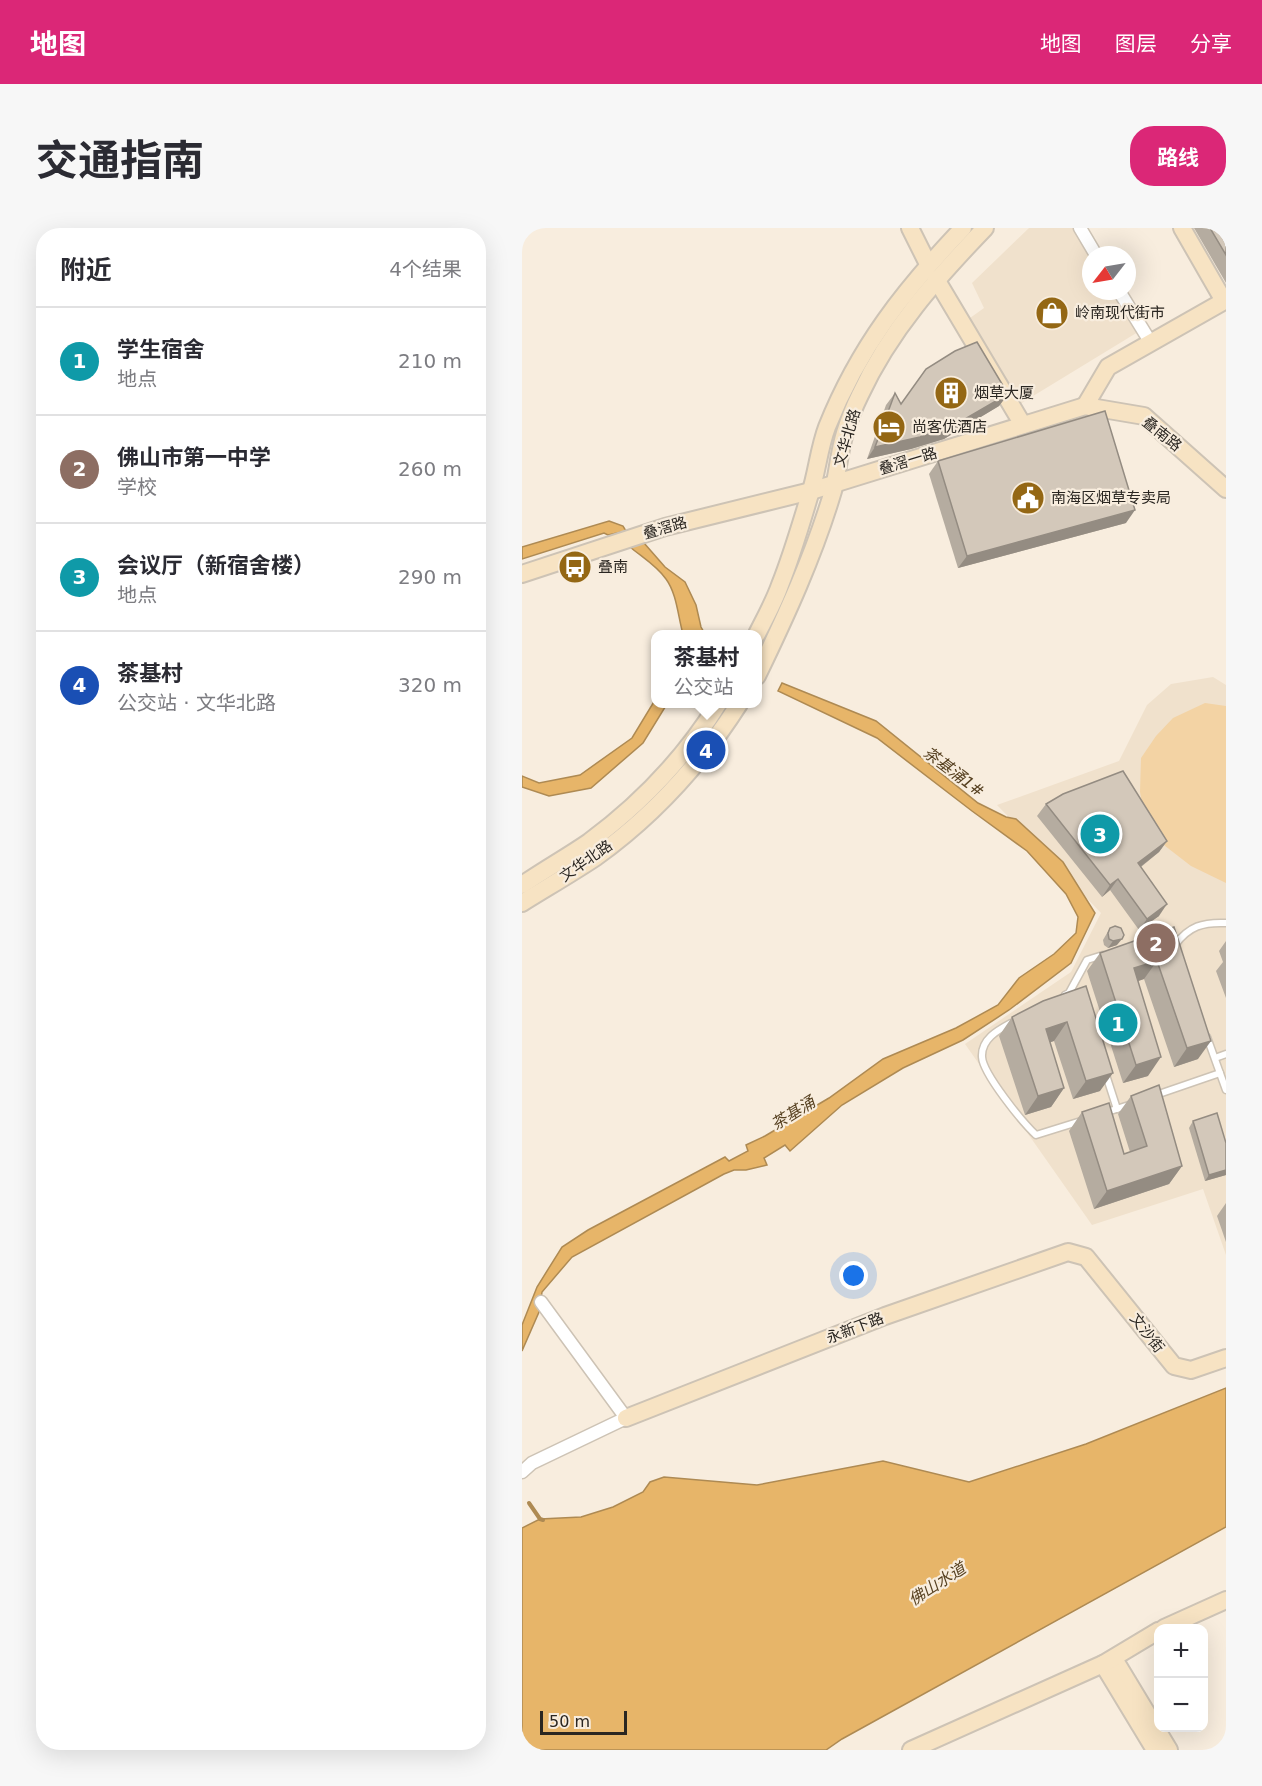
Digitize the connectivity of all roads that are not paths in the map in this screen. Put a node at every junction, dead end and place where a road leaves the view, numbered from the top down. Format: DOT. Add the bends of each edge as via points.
graph roads {
  1 [pos="910,228"];
  2 [pos="963,228"];
  3 [pos="985,228"];
  4 [pos="1080,228"];
  5 [pos="1182,228"];
  6 [pos="1091,246"];
  7 [pos="928,264"];
  8 [pos="936,279"];
  9 [pos="1125,300"];
  10 [pos="1225,301"];
  11 [pos="1151,343"];
  12 [pos="1085,406"];
  13 [pos="1023,425"];
  14 [pos="834,484"];
  15 [pos="1226,489"];
  16 [pos="811,491"];
  17 [pos="522,574"];
  18 [pos="759,630"];
  19 [pos="762,666"];
  20 [pos="715,708"];
  21 [pos="736,708"];
  22 [pos="522,885"];
  23 [pos="522,903"];
  24 [pos="1226,923"];
  25 [pos="1182,937"];
  26 [pos="1171,938"];
  27 [pos="1114,951"];
  28 [pos="1179,954"];
  29 [pos="1075,982"];
  30 [pos="1079,993"];
  31 [pos="1059,998"];
  32 [pos="1017,1020"];
  33 [pos="1204,1027"];
  34 [pos="1226,1054"];
  35 [pos="1215,1058"];
  36 [pos="1103,1066"];
  37 [pos="1220,1073"];
  38 [pos="1226,1090"];
  39 [pos="1148,1098"];
  40 [pos="1137,1102"];
  41 [pos="1117,1109"];
  42 [pos="1094,1116"];
  43 [pos="1083,1120"];
  44 [pos="1086,1257"];
  45 [pos="540,1302"];
  46 [pos="1226,1358"];
  47 [pos="626,1418"];
  48 [pos="522,1472"];
  49 [pos="1226,1600"];
  50 [pos="1175,1624"];
  51 [pos="1154,1633"];
  52 [pos="1108,1662"];
  53 [pos="911,1750"];
  54 [pos="1155,1750"];
  55 [pos="1170,1750"];
  1 -- 7 [label="street"];
  2 -- 7 [label="street, 文华北路"];
  3 -- 8 [label="street, 文华北路"];
  4 -- 6 [label="street"];
  5 -- 10 [label="street"];
  7 -- 16 [label="street, 文华北路" via="868,344 843,390 826,430"];
  8 -- 13 [label="street"];
  8 -- 14 [label="street, 文华北路" via="909,313 860,395 845,432"];
  9 -- 11 [label="street"];
  10 -- 11 [label="street"];
  11 -- 12 [label="street" via="1108,367"];
  12 -- 13 [label="street, 叠滘一路"];
  12 -- 15 [label="street, 叠南路" via="1144,416"];
  13 -- 14 [label="street, 叠滘一路"];
  14 -- 16 [label="street, 叠滘一路"];
  14 -- 19 [label="street, 文华北路" via="799,588"];
  16 -- 17 [label="street, 叠滘路" via="665,527"];
  16 -- 18 [label="street, 文华北路" via="780,585"];
  20 -- 22 [label="street, 文华北路" via="669,770 621,816"];
  21 -- 23 [label="street, 文华北路" via="683,780 631,828 596,856"];
  24 -- 25 [label="lane" via="1192,927"];
  25 -- 26 [label="lane"];
  25 -- 28 [label="lane" via="1175,944"];
  27 -- 29 [label="lane" via="1087,960"];
  29 -- 30 [label="lane"];
  29 -- 31 [label="lane" via="1070,993"];
  32 -- 43 [label="lane" via="996,1030 986,1041 982,1057 990,1076 1036,1135"];
  33 -- 35 [label="lane"];
  34 -- 35 [label="lane"];
  35 -- 37 [label="lane"];
  36 -- 41 [label="lane"];
  37 -- 38 [label="lane"];
  37 -- 39 [label="lane"];
  40 -- 41 [label="lane"];
  41 -- 42 [label="lane"];
  44 -- 46 [label="street, 文沙街" via="1174,1366 1191,1370"];
  44 -- 47 [label="street, 永新下路" via="1068,1252 896,1313"];
  45 -- 47 [label="street"];
  47 -- 48 [label="street" via="532,1463"];
  49 -- 50 [label="street"];
  51 -- 52 [label="street"];
  52 -- 53 [label="street"];
  52 -- 54 [label="street"];
  52 -- 55 [label="street"];
}
